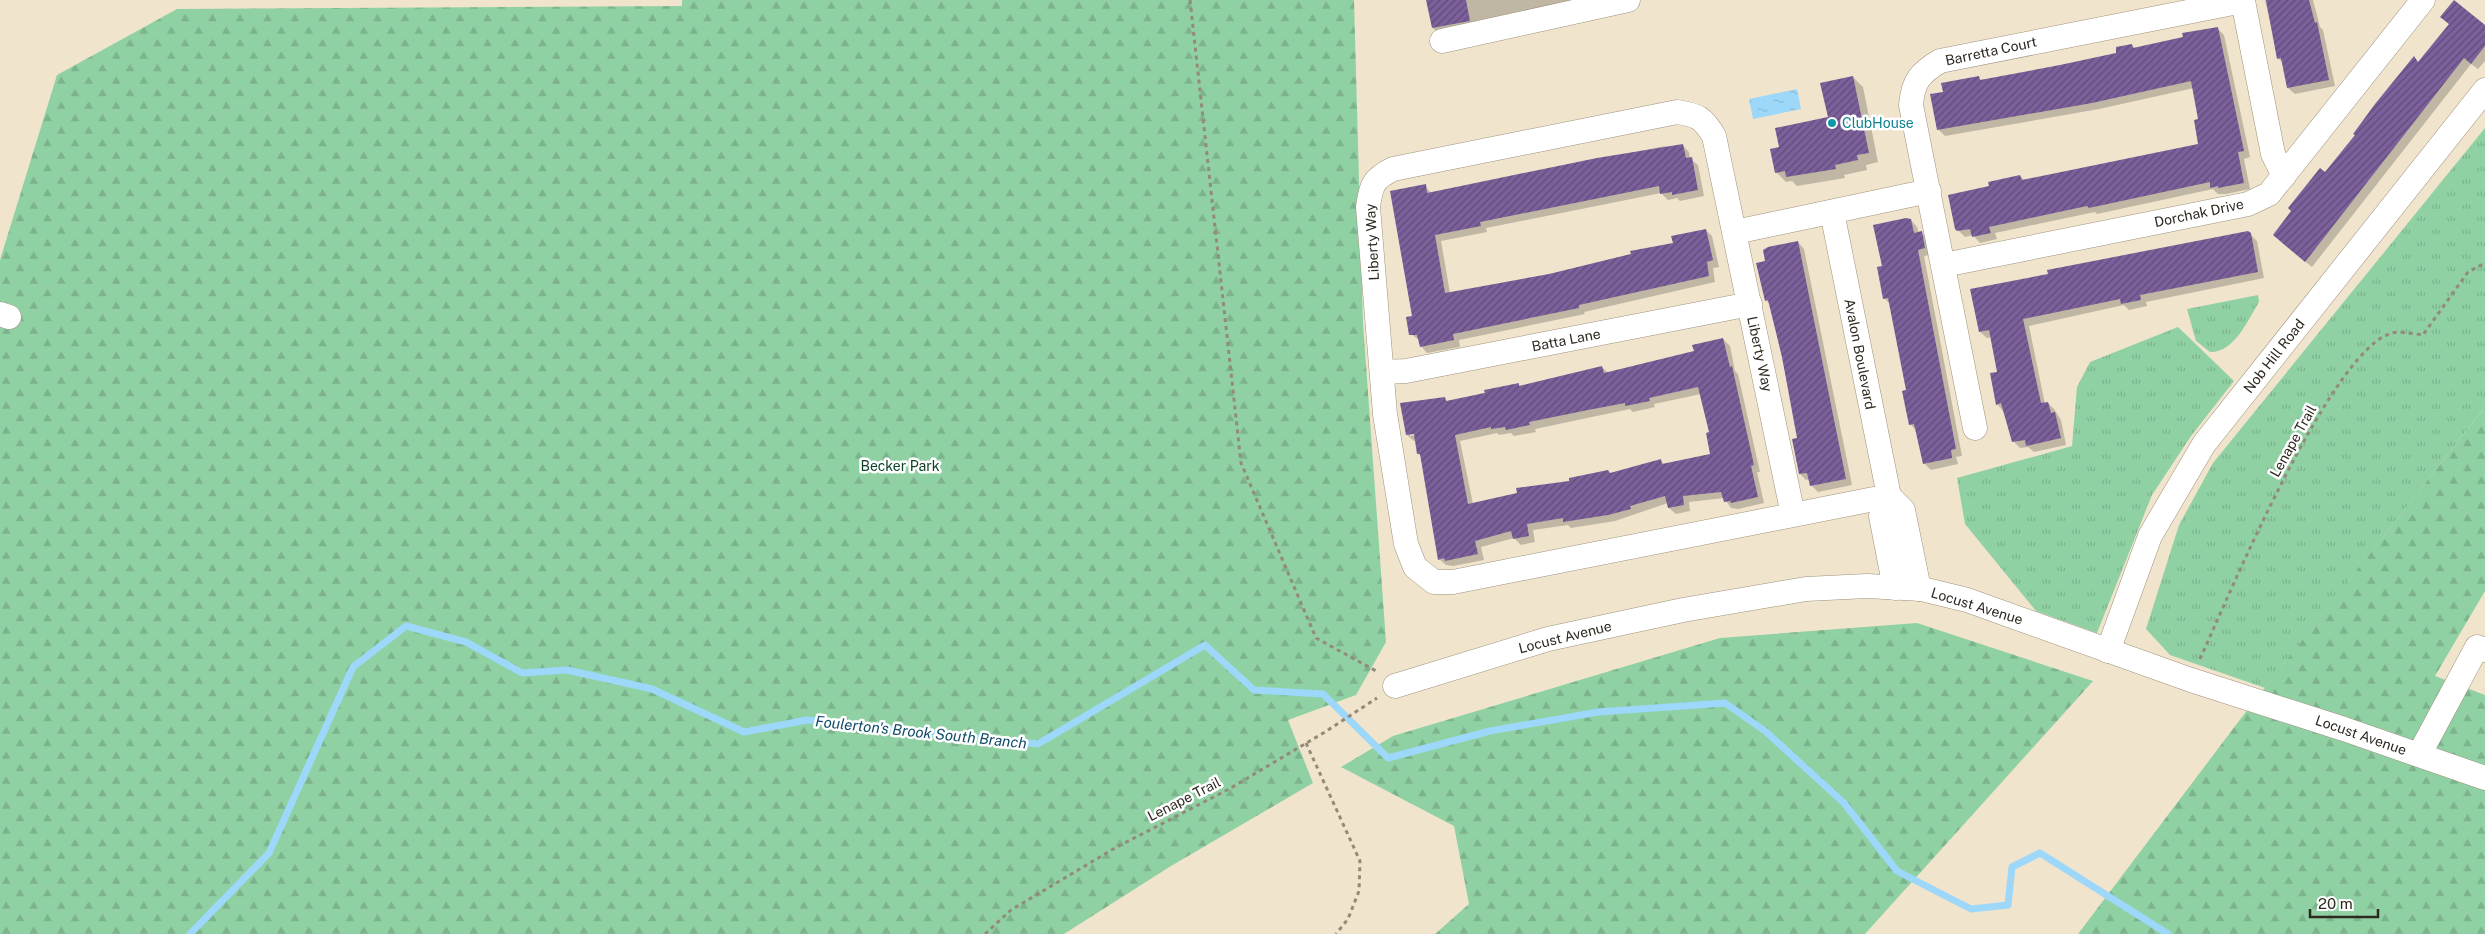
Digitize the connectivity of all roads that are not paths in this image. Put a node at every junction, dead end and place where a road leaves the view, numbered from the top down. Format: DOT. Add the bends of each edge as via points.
graph roads {
  1 [pos="1628,0"];
  2 [pos="2423,0"];
  3 [pos="1442,41"];
  4 [pos="2485,90"];
  5 [pos="2284,176"];
  6 [pos="1929,191"];
  7 [pos="1832,212"];
  8 [pos="1735,232"];
  9 [pos="1944,265"];
  10 [pos="1750,304"];
  11 [pos="1382,372"];
  12 [pos="1976,428"];
  13 [pos="1889,496"];
  14 [pos="1793,515"];
  15 [pos="1895,588"];
  16 [pos="1919,589"];
  17 [pos="2108,650"];
  18 [pos="2485,650"];
  19 [pos="1398,685"];
  20 [pos="2419,755"];
  21 [pos="2485,778"];
  1 -- 3 [label="street"];
  2 -- 5 [label="street, Dorchak Drive"];
  4 -- 17 [label="street, Nob Hill Road" via="2204,444 2150,536"];
  5 -- 6 [label="street, Barretta Court" via="2274,154 2243,1 1940,61 1926,69 1913,86 1911,105"];
  5 -- 9 [label="street, Dorchak Drive" via="2268,194 2248,204"];
  6 -- 7 [label="street"];
  6 -- 9 [label="street, Barretta Court"];
  7 -- 8 [label="street"];
  7 -- 13 [label="street, Avalon Boulevard"];
  8 -- 10 [label="street, Liberty Way"];
  8 -- 11 [label="street, Liberty Way" via="1714,136 1704,121 1692,114 1677,112 1394,168 1378,176 1370,190 1368,207"];
  9 -- 12 [label="street, Barretta Court"];
  10 -- 11 [label="street, Batta Lane" via="1406,371"];
  10 -- 14 [label="street, Liberty Way"];
  11 -- 14 [label="street, Liberty Way" via="1385,414 1406,544 1415,567 1434,582 1453,582"];
  13 -- 14 [label="street, Liberty Way"];
  13 -- 15 [label="street, Avalon Boulevard" via="1882,516"];
  13 -- 16 [label="street, Avalon Boulevard" via="1903,510"];
  15 -- 16 [label="street, Locust Avenue"];
  15 -- 19 [label="street, Locust Avenue" via="1806,589 1683,610 1548,639"];
  16 -- 17 [label="street, Locust Avenue" via="1967,600"];
  17 -- 20 [label="street, Locust Avenue"];
  18 -- 20 [label="street" via="2477,646"];
  20 -- 21 [label="street, Locust Avenue"];
}
